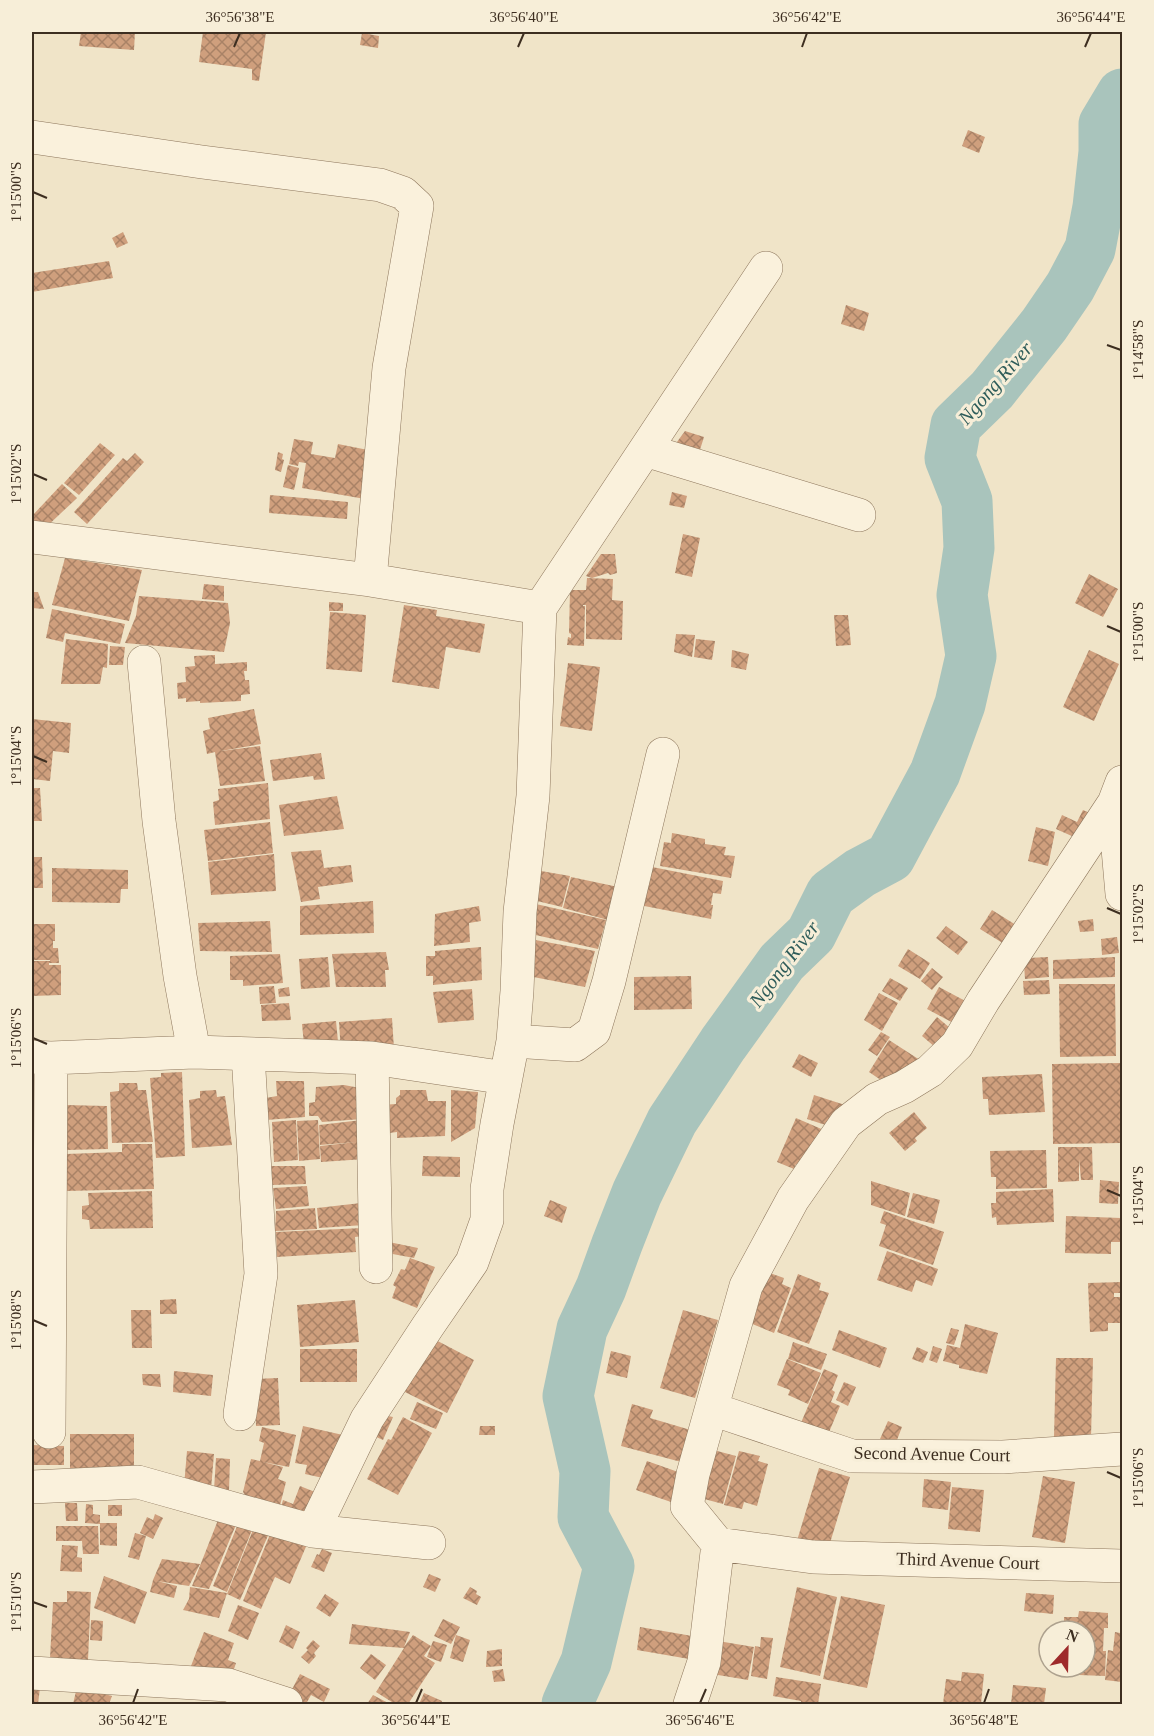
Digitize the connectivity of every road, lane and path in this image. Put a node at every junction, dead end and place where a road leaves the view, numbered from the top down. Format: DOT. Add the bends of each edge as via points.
graph roads {
  1 [pos="32,137"];
  2 [pos="766,267"];
  3 [pos="645,450"];
  4 [pos="859,515"];
  5 [pos="32,537"];
  6 [pos="370,580"];
  7 [pos="540,608"];
  8 [pos="144,662"];
  9 [pos="663,754"];
  10 [pos="1118,792"];
  11 [pos="1122,894"];
  12 [pos="513,1041"];
  13 [pos="194,1052"];
  14 [pos="248,1054"];
  15 [pos="41,1057"];
  16 [pos="372,1058"];
  17 [pos="506,1078"];
  18 [pos="376,1267"];
  19 [pos="712,1408"];
  20 [pos="240,1414"];
  21 [pos="49,1432"];
  22 [pos="1122,1449"];
  23 [pos="32,1487"];
  24 [pos="313,1531"];
  25 [pos="429,1543"];
  26 [pos="718,1544"];
  27 [pos="1122,1566"];
  28 [pos="32,1672"];
  29 [pos="219,1695"];
  30 [pos="286,1704"];
  31 [pos="690,1704"];
  1 -- 6 [label="street" via="381,185 403,193 417,206 389,368"];
  2 -- 3 [label="street"];
  3 -- 4 [label="street"];
  3 -- 7 [label="street"];
  5 -- 6 [label="street"];
  6 -- 7 [label="street"];
  7 -- 12 [label="street" via="533,796 520,912"];
  8 -- 13 [label="street" via="160,829"];
  9 -- 12 [label="street" via="594,1031 575,1045"];
  10 -- 11 [label="street"];
  10 -- 19 [label="street" via="957,1045 930,1071 877,1099 846,1123 793,1199 746,1286"];
  12 -- 17 [label="street"];
  13 -- 14 [label="street"];
  13 -- 15 [label="street"];
  14 -- 16 [label="street"];
  14 -- 20 [label="street" via="261,1274"];
  15 -- 21 [label="street"];
  16 -- 17 [label="street"];
  16 -- 18 [label="street"];
  17 -- 24 [label="street" via="487,1189 487,1220 472,1262 367,1419"];
  19 -- 22 [label="street, Second Avenue Court" via="852,1456 1003,1457"];
  19 -- 26 [label="street" via="687,1506"];
  23 -- 24 [label="street" via="138,1482"];
  24 -- 25 [label="street"];
  26 -- 27 [label="street, Third Avenue Court" via="813,1557"];
  26 -- 31 [label="street" via="704,1662"];
  28 -- 29 [label="street"];
  29 -- 30 [label="street"];
}
